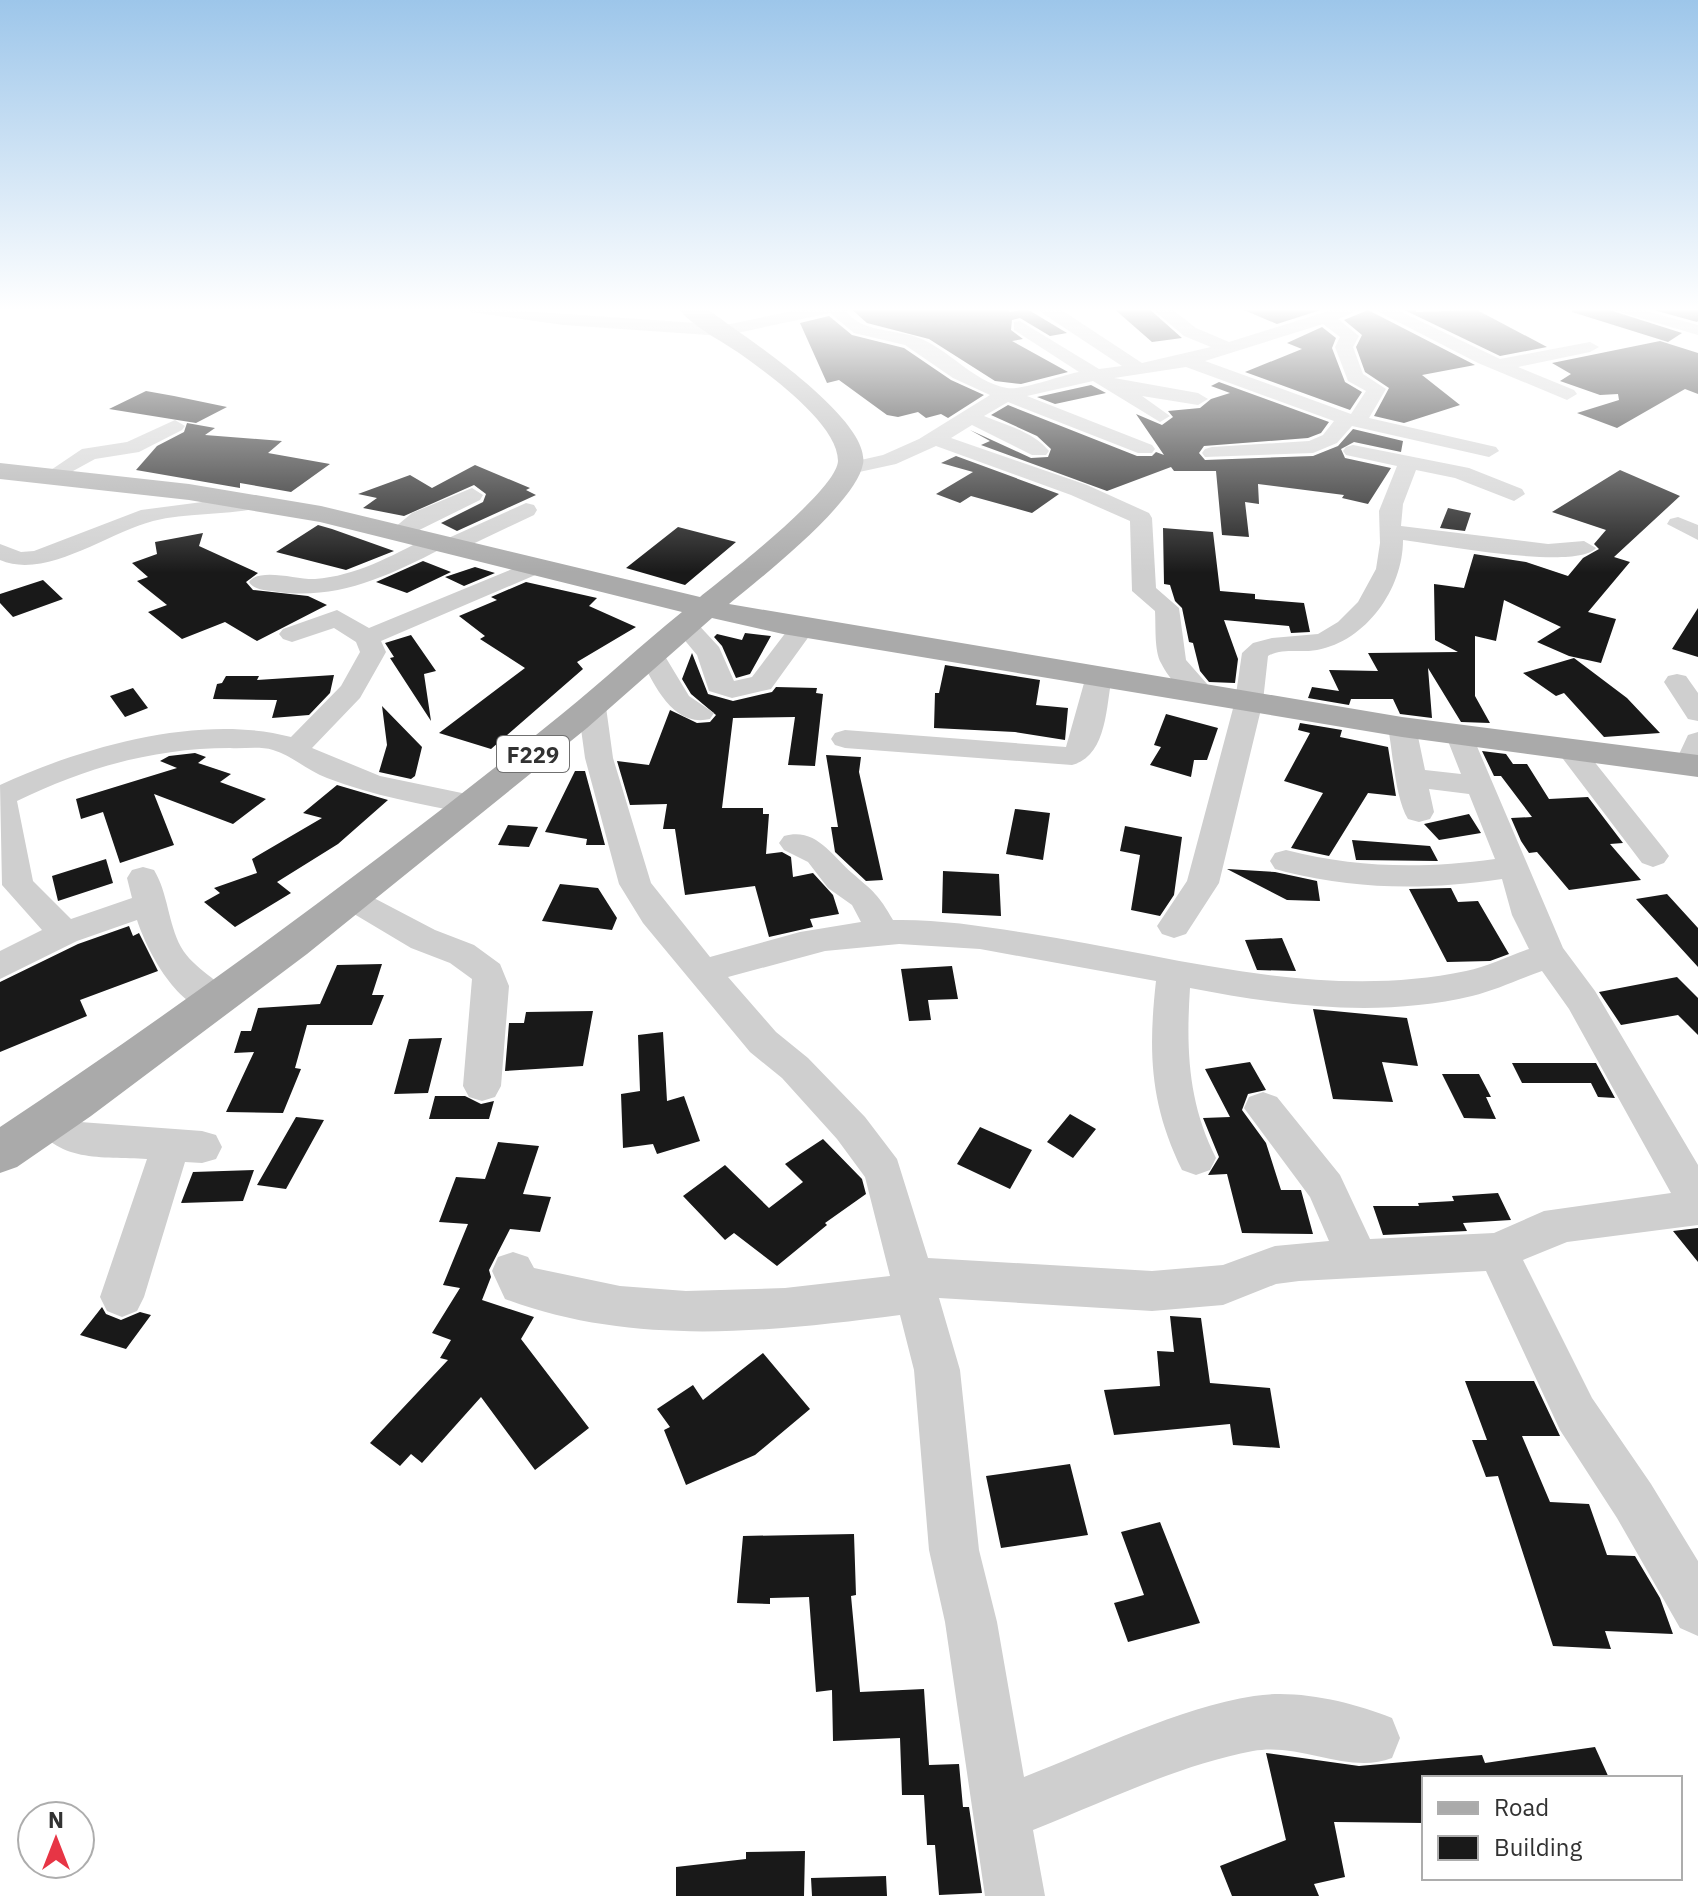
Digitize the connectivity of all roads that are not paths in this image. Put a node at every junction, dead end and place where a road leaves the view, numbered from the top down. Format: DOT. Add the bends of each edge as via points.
graph roads {
  1 [pos="805,395"];
  2 [pos="1130,395"];
  3 [pos="1174,395"];
  4 [pos="1283,395"];
  5 [pos="1373,395"];
  6 [pos="1007,396"];
  7 [pos="1198,399"];
  8 [pos="1160,416"];
  9 [pos="970,417"];
  10 [pos="1351,420"];
  11 [pos="175,426"];
  12 [pos="935,439"];
  13 [pos="1145,449"];
  14 [pos="1039,451"];
  15 [pos="1353,451"];
  16 [pos="1489,451"];
  17 [pos="1212,453"];
  18 [pos="1410,461"];
  19 [pos="850,468"];
  20 [pos="0,471"];
  21 [pos="53,476"];
  22 [pos="1514,494"];
  23 [pos="472,495"];
  24 [pos="190,500"];
  25 [pos="526,510"];
  26 [pos="1391,532"];
  27 [pos="399,533"];
  28 [pos="442,544"];
  29 [pos="1584,548"];
  30 [pos="0,551"];
  31 [pos="532,568"];
  32 [pos="261,582"];
  33 [pos="694,618"];
  34 [pos="802,628"];
  35 [pos="292,634"];
  36 [pos="367,638"];
  37 [pos="651,654"];
  38 [pos="1099,676"];
  39 [pos="1677,682"];
  40 [pos="1201,693"];
  41 [pos="1249,701"];
  42 [pos="592,707"];
  43 [pos="700,713"];
  44 [pos="1698,713"];
  45 [pos="1402,727"];
  46 [pos="1460,736"];
  47 [pos="845,739"];
  48 [pos="294,750"];
  49 [pos="1571,751"];
  50 [pos="1695,758"];
  51 [pos="1410,777"];
  52 [pos="1481,786"];
  53 [pos="0,797"];
  54 [pos="470,804"];
  55 [pos="1419,812"];
  56 [pos="795,843"];
  57 [pos="1653,856"];
  58 [pos="1286,861"];
  59 [pos="1514,867"];
  60 [pos="351,897"];
  61 [pos="1174,926"];
  62 [pos="65,933"];
  63 [pos="883,933"];
  64 [pos="1549,955"];
  65 [pos="0,966"];
  66 [pos="703,972"];
  67 [pos="1174,973"];
  68 [pos="215,1001"];
  69 [pos="482,1086"];
  70 [pos="1263,1108"];
  71 [pos="51,1118"];
  72 [pos="0,1153"];
  73 [pos="1196,1158"];
  74 [pos="1698,1205"];
  75 [pos="1498,1252"];
  76 [pos="1357,1257"];
  77 [pos="513,1271"];
  78 [pos="914,1285"];
  79 [pos="122,1297"];
  80 [pos="1698,1610"];
  81 [pos="1372,1738"];
  82 [pos="1004,1813"];
  83 [pos="1015,1896"];
  1 -- 19 [label="main road" via="849,445"];
  2 -- 8 [label="street"];
  3 -- 7 [label="street"];
  4 -- 10 [label="street"];
  5 -- 10 [label="street" via="1366,410"];
  6 -- 9 [label="street"];
  6 -- 13 [label="street" via="1076,417"];
  9 -- 12 [label="street"];
  9 -- 14 [label="street"];
  10 -- 16 [label="street"];
  10 -- 17 [label="street" via="1313,447"];
  11 -- 21 [label="street" via="132,448 89,453"];
  12 -- 19 [label="street" via="889,460"];
  12 -- 40 [label="street" via="1141,518 1144,591 1167,608 1173,661"];
  15 -- 18 [label="street"];
  18 -- 22 [label="street"];
  18 -- 26 [label="street" via="1394,494"];
  19 -- 33 [label="main road, F229" via="818,508"];
  20 -- 21 [label="main road"];
  21 -- 24 [label="main road"];
  23 -- 27 [label="street"];
  24 -- 27 [label="main road" via="256,502"];
  24 -- 30 [label="street" via="37,558 18,559"];
  25 -- 28 [label="street"];
  26 -- 29 [label="street" via="1548,551"];
  26 -- 41 [label="street" via="1391,557 1373,599 1350,626 1325,642 1260,648 1251,665"];
  27 -- 28 [label="main road"];
  28 -- 31 [label="main road"];
  28 -- 32 [label="street" via="360,581 306,586"];
  31 -- 33 [label="main road"];
  31 -- 36 [label="street"];
  33 -- 34 [label="main road"];
  33 -- 34 [label="street" via="719,685 732,690 761,683"];
  33 -- 37 [label="main road, F229"];
  34 -- 38 [label="main road"];
  35 -- 36 [label="street" via="337,618"];
  36 -- 48 [label="street" via="373,652 362,674"];
  37 -- 42 [label="main road, F229"];
  37 -- 43 [label="street" via="679,701"];
  38 -- 40 [label="main road"];
  38 -- 47 [label="street" via="1083,748 1072,756"];
  39 -- 44 [label="street"];
  40 -- 41 [label="main road"];
  41 -- 45 [label="main road"];
  41 -- 61 [label="street" via="1203,883"];
  42 -- 54 [label="main road, F229"];
  42 -- 66 [label="street" via="599,758 635,884"];
  45 -- 46 [label="main road"];
  45 -- 51 [label="street"];
  46 -- 49 [label="main road"];
  46 -- 52 [label="street"];
  48 -- 53 [label="street" via="261,741 166,741 85,761"];
  48 -- 54 [label="street" via="318,764"];
  49 -- 50 [label="main road"];
  49 -- 57 [label="street"];
  51 -- 52 [label="street"];
  51 -- 55 [label="street"];
  52 -- 59 [label="street"];
  53 -- 62 [label="street" via="18,885"];
  54 -- 60 [label="main road, F229"];
  56 -- 63 [label="street" via="819,855 839,880 864,898"];
  58 -- 59 [label="street" via="1379,880 1422,880"];
  59 -- 64 [label="street"];
  60 -- 68 [label="main road, F229"];
  60 -- 69 [label="street" via="423,939 462,954 488,973"];
  62 -- 65 [label="street"];
  62 -- 68 [label="street" via="146,891 160,946 190,983"];
  63 -- 66 [label="street" via="742,959"];
  63 -- 67 [label="street" via="948,935 1076,952"];
  64 -- 67 [label="street" via="1508,976 1407,993 1267,989"];
  64 -- 74 [label="street" via="1582,1000"];
  66 -- 78 [label="street" via="763,1042 851,1128 883,1171"];
  67 -- 73 [label="street" via="1168,1079"];
  68 -- 71 [label="main road, F229"];
  70 -- 76 [label="street" via="1326,1187"];
  71 -- 72 [label="main road, F229"];
  71 -- 79 [label="street" via="70,1137 187,1146"];
  74 -- 75 [label="street" via="1544,1229"];
  75 -- 76 [label="street"];
  75 -- 80 [label="street" via="1576,1414"];
  76 -- 78 [label="street" via="1275,1265 1199,1289"];
  77 -- 78 [label="street" via="520,1285 687,1313 800,1307"];
  78 -- 82 [label="street" via="937,1370 954,1550"];
  81 -- 82 [label="street" via="1294,1722 1255,1723 1190,1741"];
  82 -- 83 [label="street"];
}
